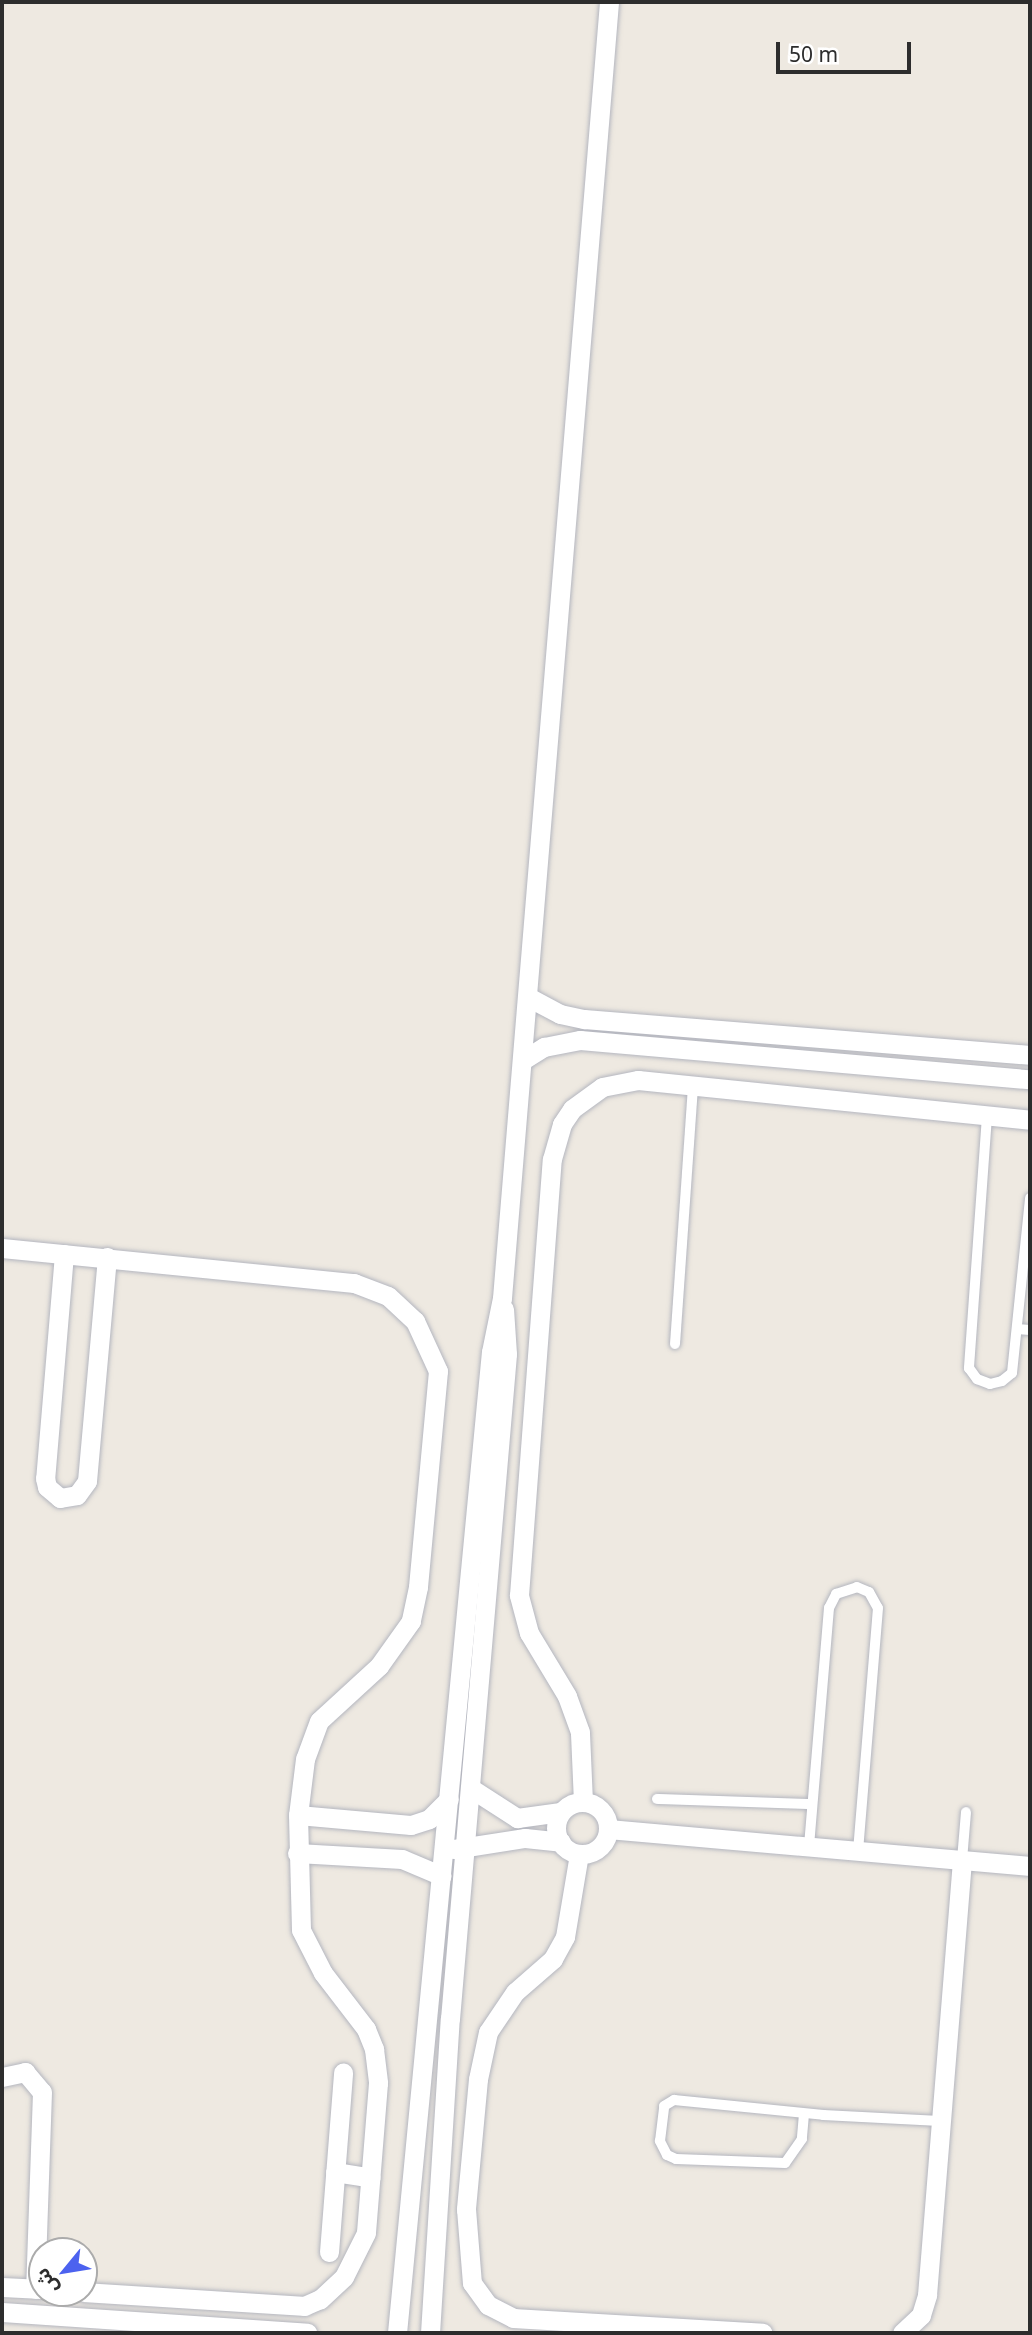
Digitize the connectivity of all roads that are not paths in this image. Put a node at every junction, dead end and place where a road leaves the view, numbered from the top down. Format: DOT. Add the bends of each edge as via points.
graph roads {
  1 [pos="609,2"];
  2 [pos="528,996"];
  3 [pos="1030,1055"];
  4 [pos="523,1060"];
  5 [pos="1030,1079"];
  6 [pos="693,1086"];
  7 [pos="987,1116"];
  8 [pos="1030,1120"];
  9 [pos="1030,1198"];
  10 [pos="2,1248"];
  11 [pos="64,1254"];
  12 [pos="107,1257"];
  13 [pos="502,1298"];
  14 [pos="1017,1329"];
  15 [pos="1030,1330"];
  16 [pos="675,1345"];
  17 [pos="472,1788"];
  18 [pos="449,1799"];
  19 [pos="657,1799"];
  20 [pos="583,1802"];
  21 [pos="810,1804"];
  22 [pos="561,1812"];
  23 [pos="966,1812"];
  24 [pos="298,1815"];
  25 [pos="608,1829"];
  26 [pos="561,1842"];
  27 [pos="809,1846"];
  28 [pos="466,1848"];
  29 [pos="445,1849"];
  30 [pos="858,1851"];
  31 [pos="297,1853"];
  32 [pos="579,1854"];
  33 [pos="962,1860"];
  34 [pos="1030,1866"];
  35 [pos="442,1876"];
  36 [pos="343,2073"];
  37 [pos="2,2077"];
  38 [pos="804,2114"];
  39 [pos="940,2121"];
  40 [pos="335,2172"];
  41 [pos="371,2178"];
  42 [pos="40,2237"];
  43 [pos="329,2252"];
  44 [pos="2,2287"];
  45 [pos="28,2288"];
  46 [pos="98,2293"];
  47 [pos="2,2312"];
  48 [pos="307,2333"];
  49 [pos="397,2333"];
  50 [pos="430,2333"];
  51 [pos="763,2333"];
  52 [pos="902,2333"];
  1 -- 2 [label="street"];
  2 -- 3 [label="street" via="560,1014 584,1019"];
  2 -- 4 [label="street"];
  4 -- 5 [label="street" via="544,1047 580,1040"];
  4 -- 13 [label="street"];
  6 -- 7 [label="street"];
  6 -- 16 [label="lane"];
  6 -- 20 [label="street" via="638,1080 602,1087 572,1109 554,1150 519,1595 528,1633 567,1696 580,1732"];
  7 -- 8 [label="street"];
  7 -- 14 [label="lane" via="969,1368 977,1379 996,1383 1012,1373"];
  9 -- 14 [label="lane"];
  10 -- 11 [label="street"];
  11 -- 12 [label="street"];
  11 -- 12 [label="street" via="45,1478 47,1487 60,1498 77,1495 87,1481"];
  12 -- 24 [label="street" via="354,1283 402,1307 433,1353 439,1389 414,1610 396,1647 319,1721 305,1759"];
  13 -- 17 [label="street" via="507,1353"];
  13 -- 18 [label="street" via="493,1338"];
  14 -- 15 [label="lane"];
  17 -- 22 [label="street" via="517,1818"];
  17 -- 28 [label="street"];
  18 -- 24 [label="street" via="429,1819 411,1825"];
  18 -- 29 [label="street"];
  19 -- 21 [label="lane"];
  20 -- 22 [label="street"];
  20 -- 25 [label="street" via="604,1813"];
  21 -- 27 [label="lane"];
  21 -- 30 [label="lane" via="829,1608 842,1589 858,1587 869,1592 878,1608"];
  22 -- 26 [label="street" via="556,1827"];
  23 -- 33 [label="lane"];
  24 -- 31 [label="street"];
  25 -- 27 [label="street"];
  25 -- 32 [label="street" via="597,1849"];
  26 -- 28 [label="street" via="525,1838"];
  26 -- 32 [label="street"];
  27 -- 30 [label="street"];
  28 -- 29 [label="street"];
  28 -- 50 [label="street"];
  29 -- 35 [label="street"];
  30 -- 33 [label="street"];
  31 -- 35 [label="street" via="402,1859"];
  31 -- 41 [label="street" via="299,1916 306,1947 366,2029 374,2049 378,2083"];
  32 -- 51 [label="street" via="565,1937 552,1959 515,1992 488,2032 478,2079 466,2208 471,2283 488,2305 513,2318"];
  33 -- 34 [label="street"];
  33 -- 39 [label="street"];
  35 -- 49 [label="street"];
  36 -- 40 [label="street"];
  37 -- 42 [label="street" via="25,2072 42,2092"];
  38 -- 38 [label="lane" via="674,2100 664,2106 660,2141 667,2155 676,2159 785,2163 802,2139"];
  38 -- 39 [label="lane"];
  39 -- 52 [label="street" via="927,2295 921,2315"];
  40 -- 41 [label="street"];
  40 -- 43 [label="street"];
  41 -- 46 [label="street" via="366,2233 359,2247 333,2289 304,2306"];
  44 -- 45 [label="street"];
  47 -- 48 [label="street"];
}
